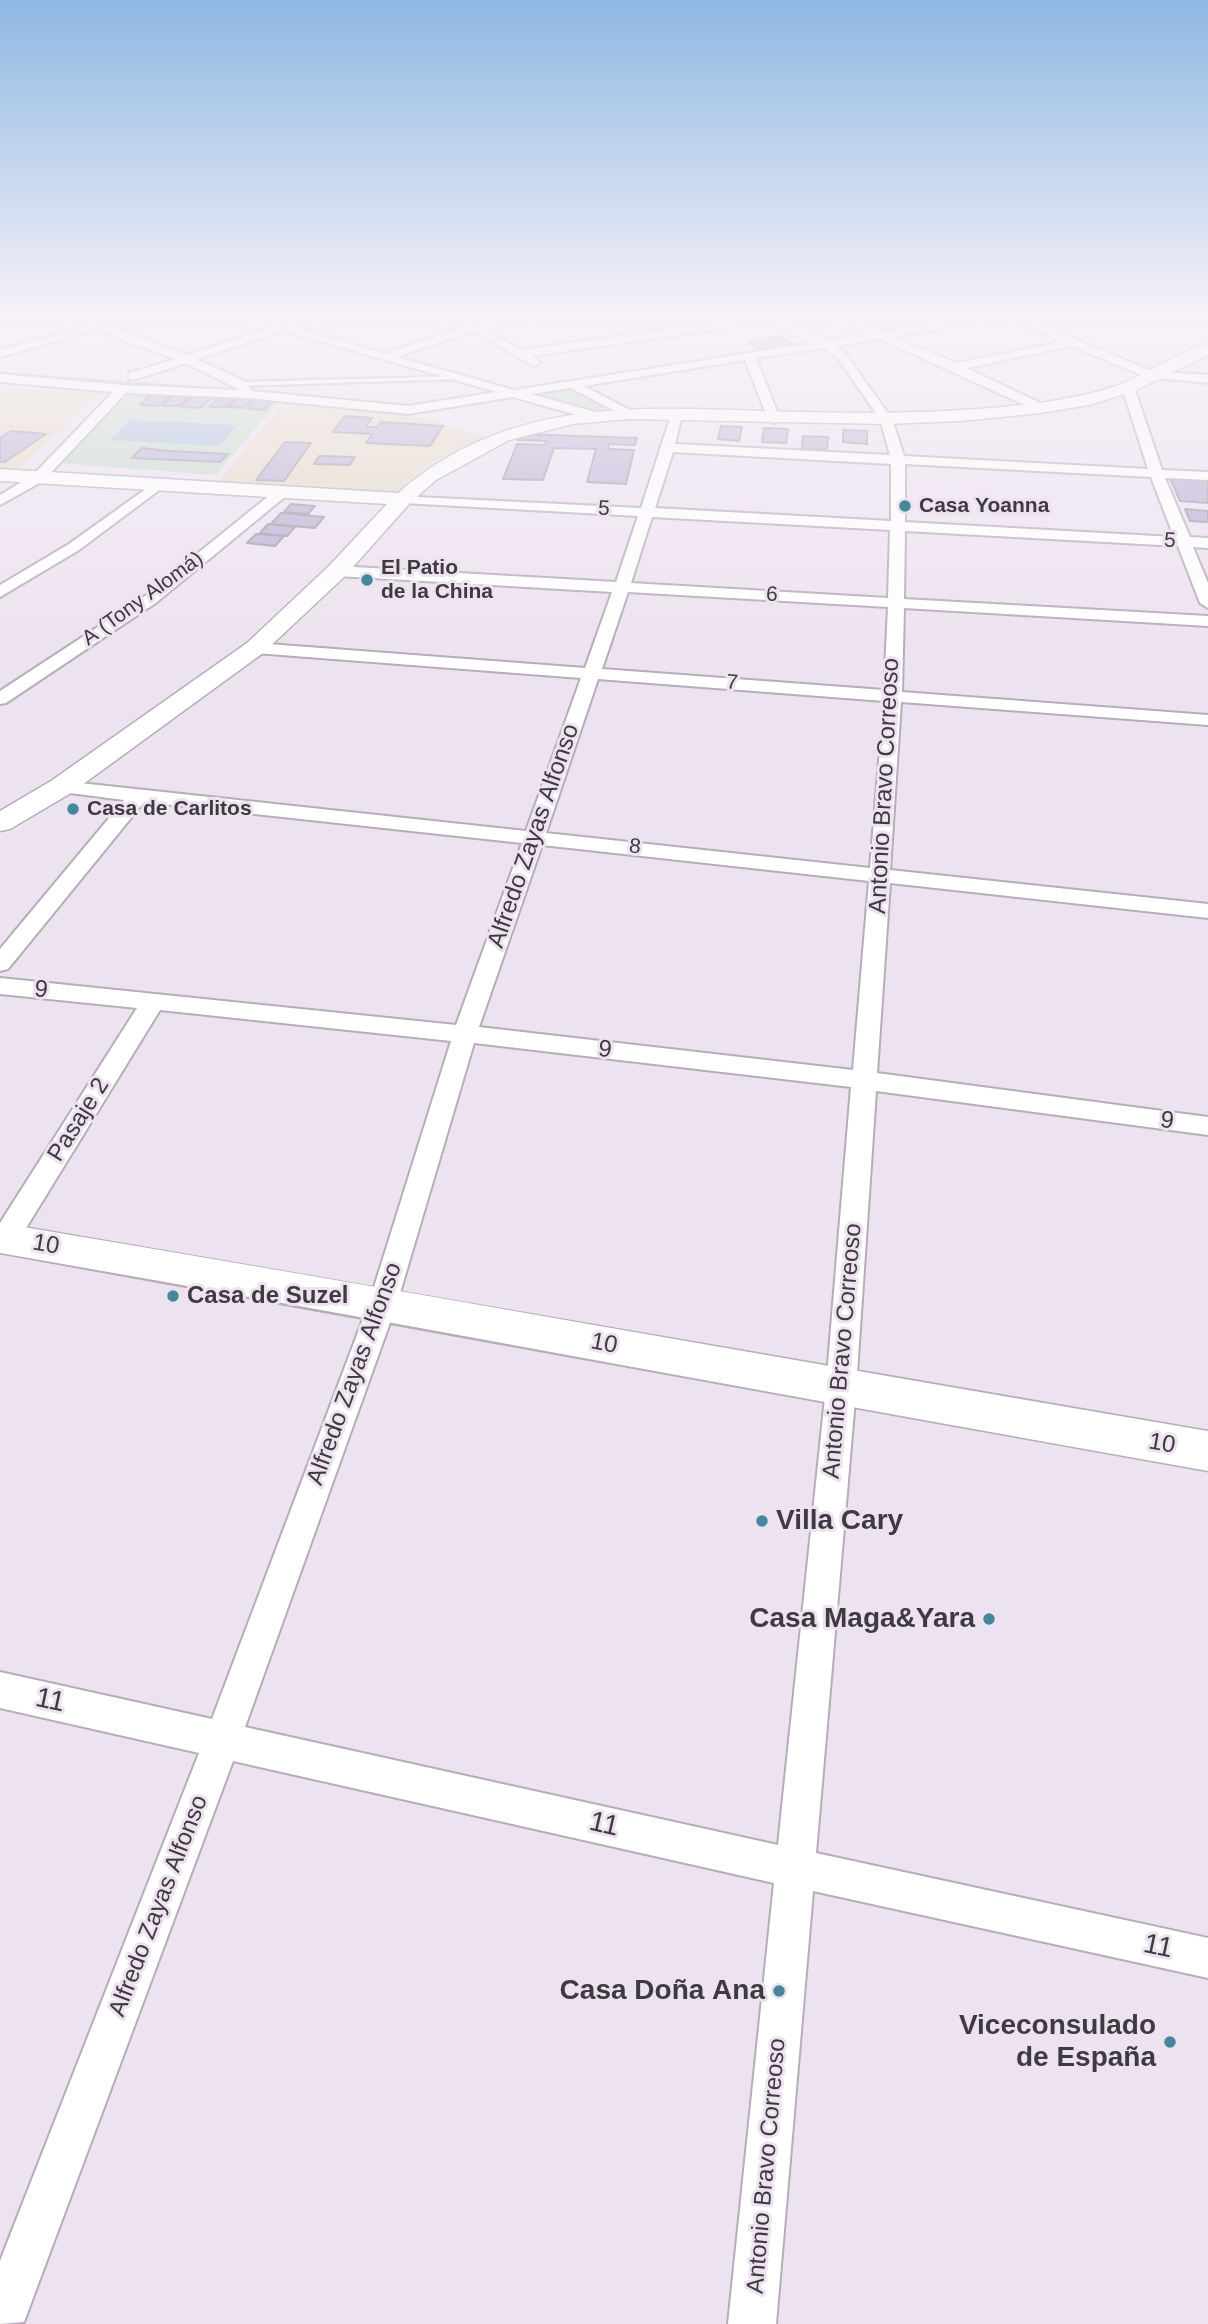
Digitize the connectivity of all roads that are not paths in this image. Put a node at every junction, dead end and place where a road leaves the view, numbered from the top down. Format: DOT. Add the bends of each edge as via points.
graph roads {
  1 [pos="87,426"];
  2 [pos="540,426"];
  3 [pos="673,426"];
  4 [pos="888,426"];
  5 [pos="1141,426"];
  6 [pos="668,448"];
  7 [pos="898,460"];
  8 [pos="1157,474"];
  9 [pos="0,475"];
  10 [pos="1208,476"];
  11 [pos="38,478"];
  12 [pos="157,485"];
  13 [pos="281,493"];
  14 [pos="403,499"];
  15 [pos="0,501"];
  16 [pos="647,512"];
  17 [pos="898,525"];
  18 [pos="1186,541"];
  19 [pos="1208,543"];
  20 [pos="337,571"];
  21 [pos="622,587"];
  22 [pos="0,592"];
  23 [pos="894,602"];
  24 [pos="1208,603"];
  25 [pos="1208,621"];
  26 [pos="255,648"];
  27 [pos="591,672"];
  28 [pos="894,696"];
  29 [pos="0,699"];
  30 [pos="1208,720"];
  31 [pos="61,787"];
  32 [pos="138,796"];
  33 [pos="0,823"];
  34 [pos="533,836"];
  35 [pos="881,874"];
  36 [pos="1208,911"];
  37 [pos="0,964"];
  38 [pos="0,986"];
  39 [pos="153,1002"];
  40 [pos="465,1034"];
  41 [pos="863,1080"];
  42 [pos="1208,1126"];
  43 [pos="2,1238"];
  44 [pos="383,1303"];
  45 [pos="841,1388"];
  46 [pos="1208,1451"];
  47 [pos="0,1690"];
  48 [pos="223,1738"];
  49 [pos="795,1868"];
  50 [pos="1208,1958"];
  51 [pos="0,2322"];
  52 [pos="752,2324"];
  1 -- 11 [label="street"];
  2 -- 14 [label="main road" via="503,436 429,476"];
  3 -- 6 [label="street, Alfredo Zayas Alfonso"];
  4 -- 7 [label="street, Antonio Bravo Correoso"];
  5 -- 8 [label="street"];
  6 -- 7 [label="street"];
  6 -- 16 [label="street, Alfredo Zayas Alfonso"];
  7 -- 8 [label="street"];
  7 -- 17 [label="street, Antonio Bravo Correoso"];
  8 -- 10 [label="street"];
  8 -- 18 [label="street"];
  9 -- 11 [label="main road, 5"];
  11 -- 12 [label="main road, 5"];
  11 -- 15 [label="street"];
  12 -- 13 [label="main road, 5"];
  12 -- 22 [label="street" via="74,547"];
  13 -- 14 [label="main road, 5"];
  13 -- 29 [label="street, A (Tony Alomá)" via="150,599"];
  14 -- 16 [label="street, 5"];
  14 -- 20 [label="main road"];
  16 -- 17 [label="street, 5"];
  16 -- 21 [label="street, Alfredo Zayas Alfonso"];
  17 -- 18 [label="street, 5"];
  17 -- 23 [label="street, Antonio Bravo Correoso"];
  18 -- 19 [label="street, 5"];
  18 -- 24 [label="street"];
  20 -- 21 [label="street, 6"];
  20 -- 26 [label="main road"];
  21 -- 23 [label="street, 6"];
  21 -- 27 [label="street, Alfredo Zayas Alfonso"];
  23 -- 25 [label="street, 6"];
  23 -- 28 [label="street, Antonio Bravo Correoso"];
  26 -- 27 [label="street, 7"];
  26 -- 31 [label="main road"];
  27 -- 28 [label="street, 7"];
  27 -- 34 [label="street, Alfredo Zayas Alfonso"];
  28 -- 30 [label="street, 7"];
  28 -- 35 [label="street, Antonio Bravo Correoso"];
  31 -- 32 [label="street, 8"];
  31 -- 33 [label="main road"];
  32 -- 34 [label="street, 8"];
  32 -- 37 [label="street"];
  34 -- 35 [label="street, 8"];
  34 -- 40 [label="street, Alfredo Zayas Alfonso"];
  35 -- 36 [label="street, 8"];
  35 -- 41 [label="street, Antonio Bravo Correoso"];
  38 -- 39 [label="street, 9"];
  39 -- 40 [label="street, 9"];
  39 -- 43 [label="street, Pasaje 2"];
  40 -- 41 [label="street, 9"];
  40 -- 44 [label="street, Alfredo Zayas Alfonso"];
  41 -- 42 [label="street, 9"];
  41 -- 45 [label="street, Antonio Bravo Correoso"];
  43 -- 44 [label="main road, 10"];
  44 -- 45 [label="main road, 10"];
  44 -- 48 [label="street, Alfredo Zayas Alfonso"];
  45 -- 46 [label="main road, 10"];
  45 -- 49 [label="street, Antonio Bravo Correoso"];
  47 -- 48 [label="street, 11"];
  48 -- 49 [label="street, 11"];
  48 -- 51 [label="street, Alfredo Zayas Alfonso"];
  49 -- 50 [label="street, 11"];
  49 -- 52 [label="street, Antonio Bravo Correoso"];
}
